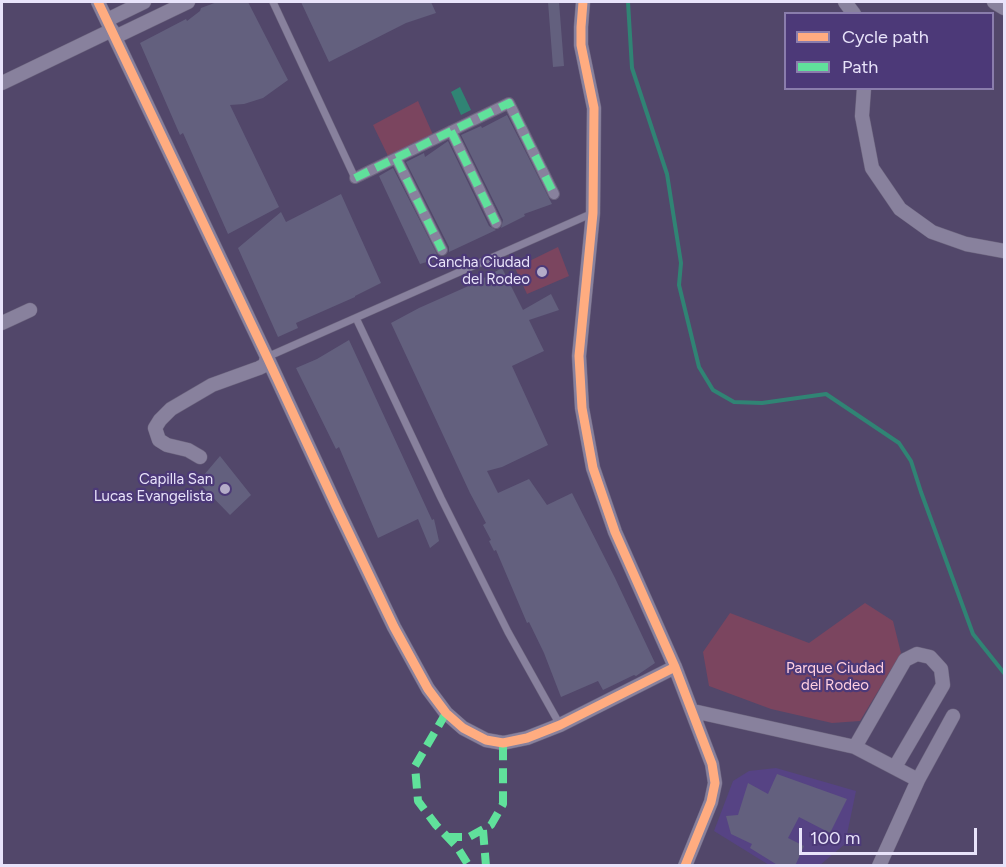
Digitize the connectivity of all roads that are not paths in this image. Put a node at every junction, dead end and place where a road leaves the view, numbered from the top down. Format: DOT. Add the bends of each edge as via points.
graph roads {
  1 [pos="98,2"];
  2 [pos="144,2"];
  3 [pos="188,2"];
  4 [pos="273,2"];
  5 [pos="583,2"];
  6 [pos="994,2"];
  7 [pos="1005,8"];
  8 [pos="111,29"];
  9 [pos="2,82"];
  10 [pos="864,90"];
  11 [pos="452,131"];
  12 [pos="396,158"];
  13 [pos="355,178"];
  14 [pos="554,194"];
  15 [pos="593,213"];
  16 [pos="496,223"];
  17 [pos="442,250"];
  18 [pos="1005,251"];
  19 [pos="30,310"];
  20 [pos="356,318"];
  21 [pos="2,322"];
  22 [pos="267,357"];
  23 [pos="200,457"];
  24 [pos="675,667"];
  25 [pos="693,711"];
  26 [pos="953,716"];
  27 [pos="560,725"];
  28 [pos="855,747"];
  29 [pos="895,767"];
  30 [pos="918,780"];
  31 [pos="685,866"];
  32 [pos="879,866"];
  1 -- 8 [label="street"];
  2 -- 8 [label="street"];
  3 -- 8 [label="street"];
  4 -- 13 [label="lane"];
  5 -- 15 [label="street" via="581,45 594,108"];
  6 -- 7 [label="street"];
  8 -- 9 [label="street"];
  8 -- 22 [label="street"];
  10 -- 18 [label="street" via="862,116 872,168 900,209 932,232 966,244"];
  11 -- 12 [label="street"];
  11 -- 14 [label="street" via="509,103"];
  11 -- 16 [label="street"];
  12 -- 13 [label="street"];
  12 -- 17 [label="street"];
  15 -- 20 [label="lane"];
  15 -- 24 [label="street" via="579,356 582,408 593,468 615,532"];
  19 -- 21 [label="street"];
  20 -- 22 [label="lane"];
  20 -- 27 [label="lane" via="487,591"];
  22 -- 23 [label="street" via="259,368 212,385 160,420 155,432 159,440"];
  22 -- 27 [label="street" via="394,627 446,713 463,728 486,740 503,743"];
  24 -- 25 [label="street"];
  24 -- 27 [label="street"];
  25 -- 28 [label="street"];
  25 -- 31 [label="street" via="715,783"];
  26 -- 30 [label="street"];
  28 -- 29 [label="street"];
  28 -- 29 [label="street" via="905,660 917,654 930,657 941,669 943,685"];
  29 -- 30 [label="street"];
  30 -- 32 [label="street"];
}
